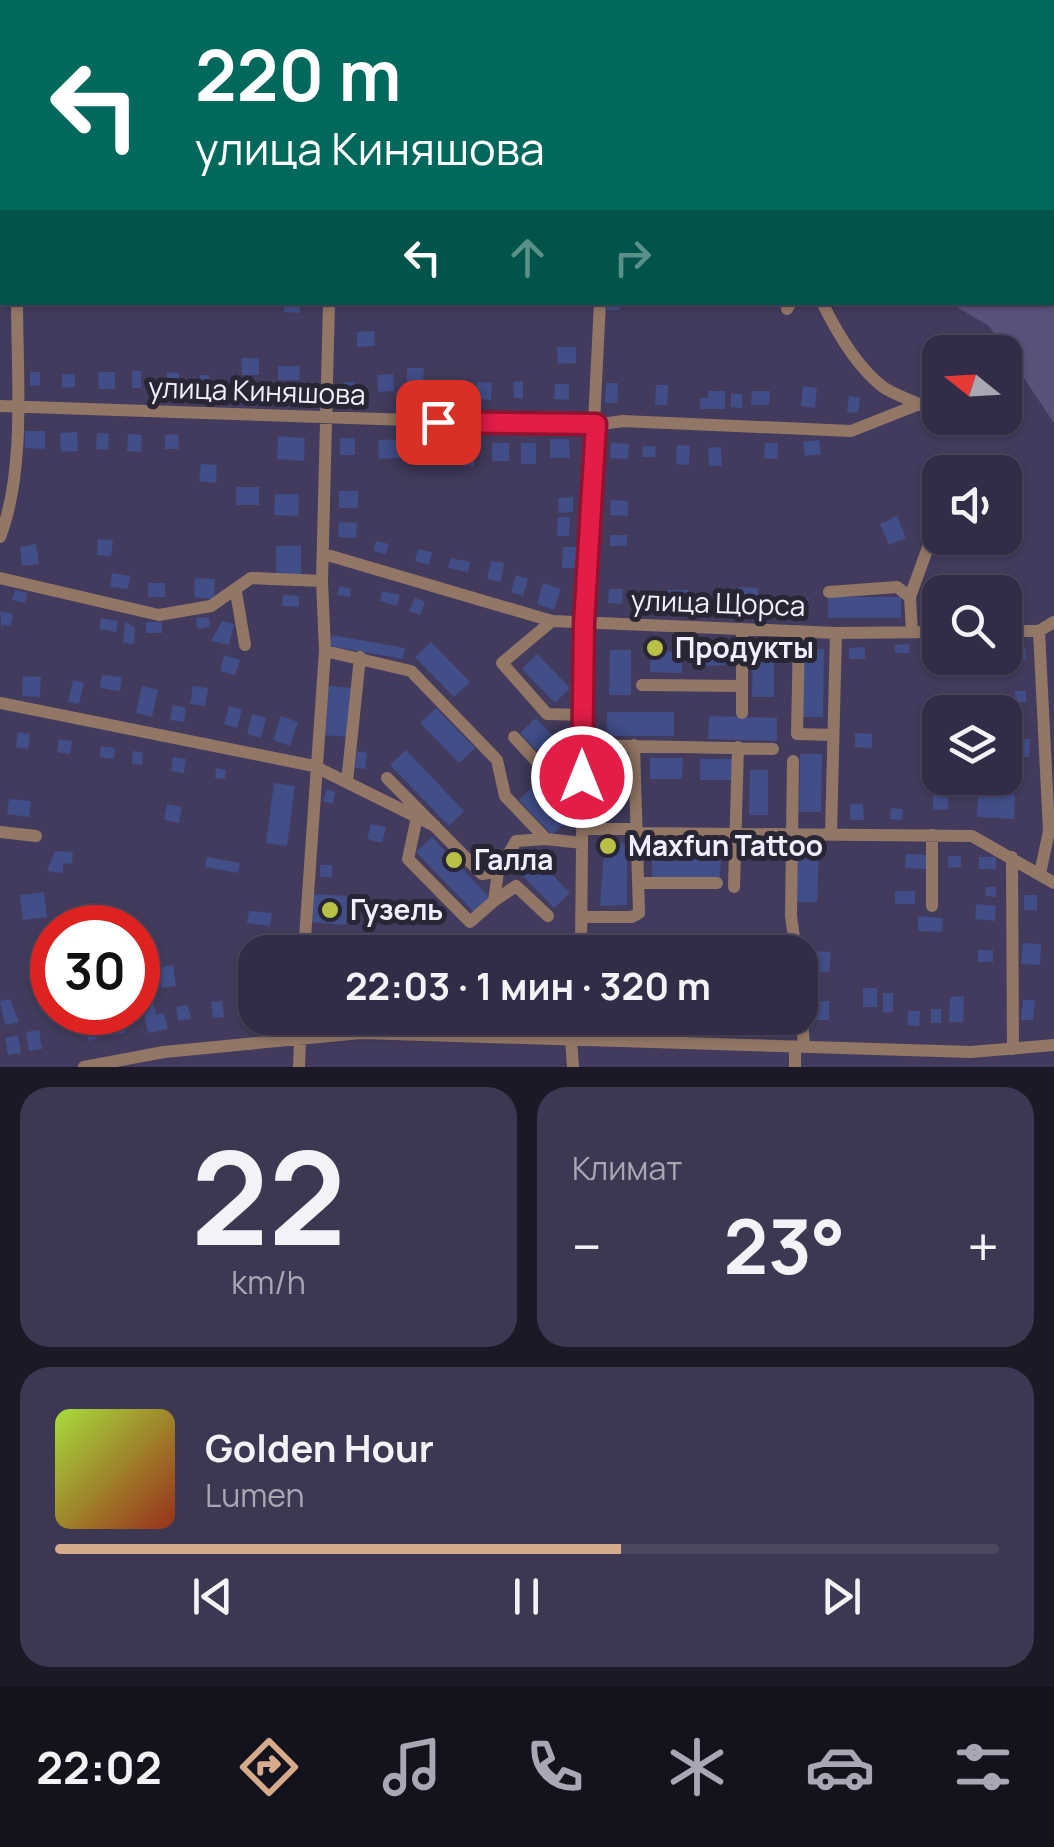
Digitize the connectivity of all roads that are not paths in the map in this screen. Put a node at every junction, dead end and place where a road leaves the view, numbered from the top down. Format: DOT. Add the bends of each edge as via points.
graph roads {
  1 [pos="17,305"];
  2 [pos="328,305"];
  3 [pos="600,305"];
  4 [pos="824,305"];
  5 [pos="922,403"];
  6 [pos="0,406"];
  7 [pos="17,406"];
  8 [pos="326,420"];
  9 [pos="596,424"];
  10 [pos="0,536"];
  11 [pos="324,554"];
  12 [pos="925,555"];
  13 [pos="0,578"];
  14 [pos="322,582"];
  15 [pos="236,592"];
  16 [pos="828,592"];
  17 [pos="910,597"];
  18 [pos="552,621"];
  19 [pos="1054,622"];
  20 [pos="584,623"];
  21 [pos="742,629"];
  22 [pos="799,631"];
  23 [pos="1040,631"];
  24 [pos="912,632"];
  25 [pos="922,632"];
  26 [pos="1022,632"];
  27 [pos="836,633"];
  28 [pos="245,645"];
  29 [pos="325,652"];
  30 [pos="360,657"];
  31 [pos="642,685"];
  32 [pos="742,686"];
  33 [pos="0,704"];
  34 [pos="742,714"];
  35 [pos="583,715"];
  36 [pos="833,735"];
  37 [pos="514,738"];
  38 [pos="634,744"];
  39 [pos="583,745"];
  40 [pos="738,748"];
  41 [pos="773,749"];
  42 [pos="793,761"];
  43 [pos="314,766"];
  44 [pos="387,778"];
  45 [pos="347,782"];
  46 [pos="582,800"];
  47 [pos="417,817"];
  48 [pos="435,826"];
  49 [pos="636,831"];
  50 [pos="0,832"];
  51 [pos="735,833"];
  52 [pos="792,833"];
  53 [pos="831,834"];
  54 [pos="932,835"];
  55 [pos="36,836"];
  56 [pos="582,836"];
  57 [pos="546,839"];
  58 [pos="1012,857"];
  59 [pos="498,872"];
  60 [pos="1040,874"];
  61 [pos="718,882"];
  62 [pos="640,883"];
  63 [pos="1054,883"];
  64 [pos="734,887"];
  65 [pos="494,901"];
  66 [pos="932,906"];
  67 [pos="548,916"];
  68 [pos="582,917"];
  69 [pos="305,935"];
  70 [pos="581,935"];
  71 [pos="794,935"];
  72 [pos="577,1035"];
  73 [pos="800,1035"];
  74 [pos="300,1036"];
  75 [pos="576,1040"];
  76 [pos="1054,1045"];
  77 [pos="800,1047"];
  78 [pos="1013,1049"];
  79 [pos="84,1067"];
  80 [pos="299,1067"];
  81 [pos="572,1067"];
  82 [pos="795,1067"];
  1 -- 7 [label="street"];
  2 -- 8 [label="street"];
  3 -- 9 [label="street"];
  4 -- 5 [label="street" via="885,389"];
  5 -- 9 [label="street, улица Киняшова" via="851,430"];
  6 -- 7 [label="street, улица Киняшова"];
  7 -- 8 [label="street, улица Киняшова"];
  7 -- 10 [label="street" via="10,512"];
  8 -- 9 [label="street, улица Киняшова"];
  8 -- 11 [label="street"];
  9 -- 20 [label="street"];
  11 -- 14 [label="street"];
  11 -- 18 [label="street, улица Щорса"];
  12 -- 17 [label="street"];
  13 -- 15 [label="street" via="159,615 212,606"];
  14 -- 15 [label="street" via="250,578"];
  14 -- 29 [label="street"];
  15 -- 28 [label="street"];
  16 -- 17 [label="street" via="896,588"];
  17 -- 24 [label="street"];
  18 -- 20 [label="street, улица Щорса"];
  18 -- 35 [label="street" via="502,664 548,714"];
  19 -- 23 [label="street"];
  20 -- 21 [label="street, улица Щорса"];
  20 -- 35 [label="street"];
  21 -- 22 [label="street, улица Щорса"];
  21 -- 32 [label="street"];
  22 -- 27 [label="street, улица Щорса"];
  22 -- 36 [label="street" via="797,734"];
  23 -- 26 [label="street"];
  23 -- 60 [label="street" via="1049,831"];
  24 -- 25 [label="street, улица Щорса"];
  24 -- 27 [label="street, улица Щорса"];
  27 -- 36 [label="street"];
  29 -- 30 [label="street"];
  29 -- 43 [label="street"];
  30 -- 45 [label="street"];
  30 -- 57 [label="street" via="411,671 497,760 505,796"];
  31 -- 32 [label="street"];
  32 -- 34 [label="street"];
  33 -- 43 [label="street"];
  35 -- 39 [label="street"];
  36 -- 53 [label="street"];
  37 -- 46 [label="street"];
  38 -- 39 [label="street"];
  38 -- 40 [label="street"];
  38 -- 49 [label="street"];
  39 -- 46 [label="street"];
  40 -- 41 [label="street"];
  40 -- 51 [label="street"];
  42 -- 52 [label="street"];
  43 -- 45 [label="street"];
  43 -- 69 [label="street"];
  44 -- 48 [label="street"];
  45 -- 47 [label="street"];
  46 -- 56 [label="street"];
  47 -- 48 [label="street"];
  47 -- 65 [label="street" via="408,859 470,922"];
  48 -- 59 [label="street" via="482,874"];
  49 -- 51 [label="street"];
  49 -- 56 [label="street"];
  49 -- 62 [label="street"];
  50 -- 55 [label="street"];
  51 -- 52 [label="street"];
  51 -- 64 [label="street"];
  52 -- 53 [label="street"];
  52 -- 71 [label="street"];
  53 -- 54 [label="street"];
  54 -- 58 [label="street" via="984,839"];
  54 -- 66 [label="street"];
  56 -- 57 [label="street"];
  56 -- 68 [label="street"];
  57 -- 59 [label="street" via="516,841"];
  58 -- 60 [label="street"];
  58 -- 78 [label="street"];
  59 -- 65 [label="street"];
  60 -- 63 [label="street"];
  61 -- 62 [label="street"];
  62 -- 68 [label="street" via="636,916"];
  65 -- 67 [label="street" via="516,886"];
  68 -- 70 [label="street"];
  72 -- 75 [label="street"];
  73 -- 77 [label="street"];
  74 -- 75 [label="street"];
  74 -- 79 [label="street"];
  74 -- 80 [label="street"];
  75 -- 77 [label="street"];
  75 -- 81 [label="street"];
  76 -- 78 [label="street"];
  77 -- 78 [label="street"];
  77 -- 82 [label="street"];
}
